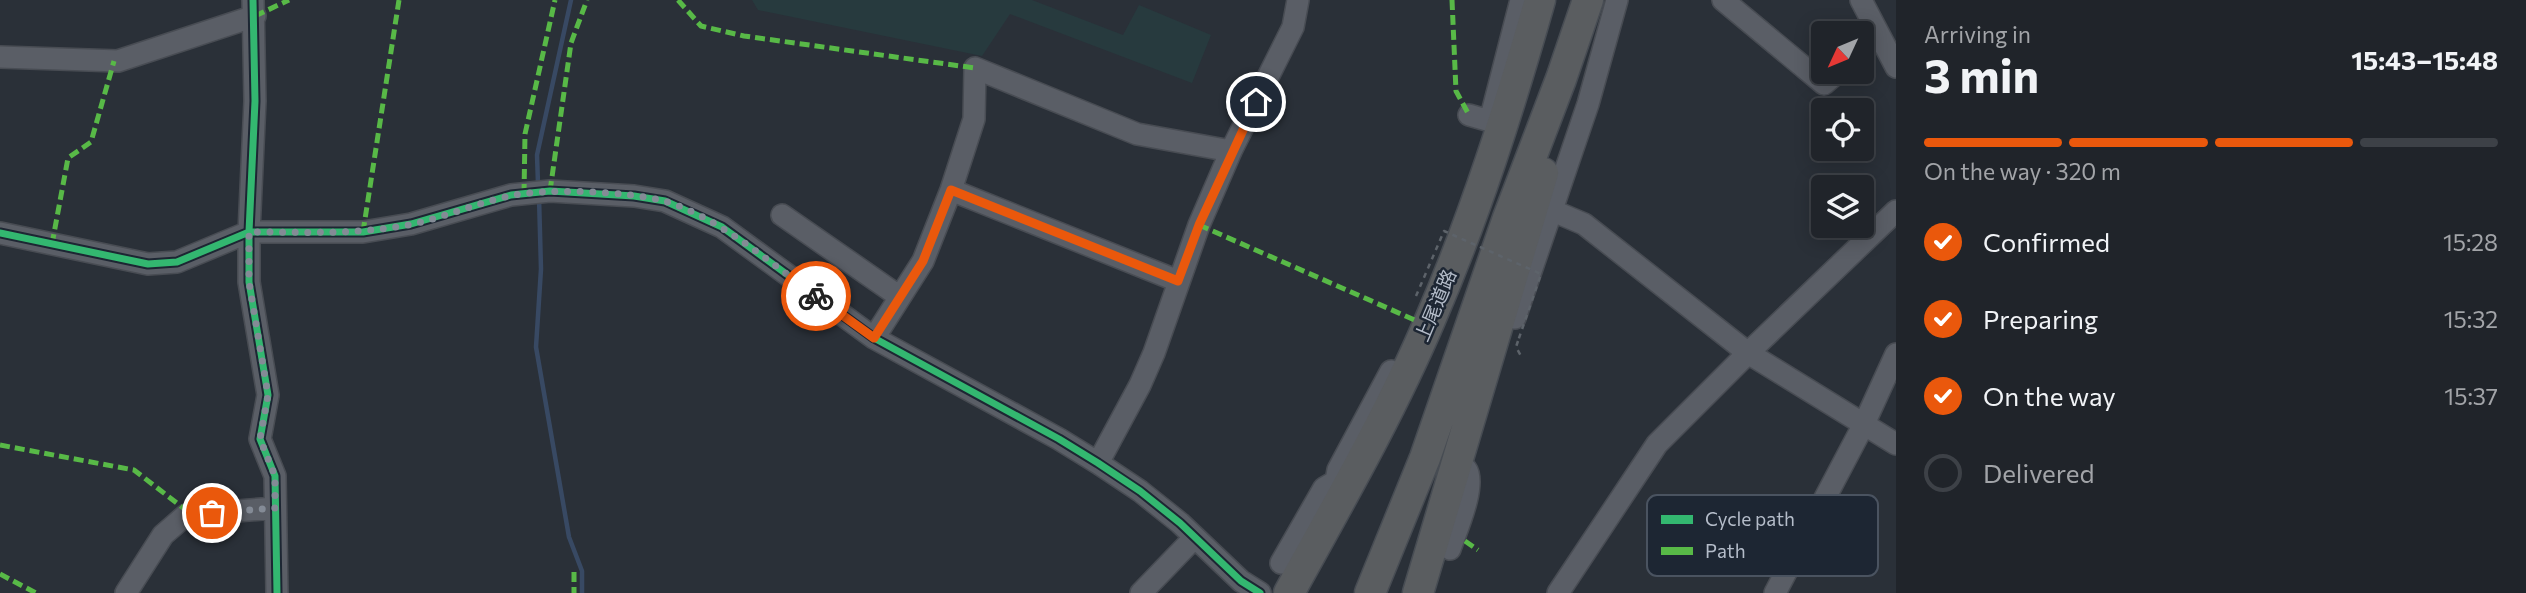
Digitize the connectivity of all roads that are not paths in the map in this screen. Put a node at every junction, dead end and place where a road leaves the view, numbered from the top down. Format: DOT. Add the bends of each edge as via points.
graph roads {
  1 [pos="1298,0"];
  2 [pos="1521,0"];
  3 [pos="1540,0"];
  4 [pos="1547,0"];
  5 [pos="1589,0"];
  6 [pos="1617,0"];
  7 [pos="1723,0"];
  8 [pos="1861,0"];
  9 [pos="254,8"];
  10 [pos="1879,36"];
  11 [pos="1874,40"];
  12 [pos="0,57"];
  13 [pos="1896,66"];
  14 [pos="1811,73"];
  15 [pos="1469,115"];
  16 [pos="1490,121"];
  17 [pos="1231,152"];
  18 [pos="951,190"];
  19 [pos="1551,209"];
  20 [pos="1896,211"];
  21 [pos="782,215"];
  22 [pos="249,232"];
  23 [pos="0,233"];
  24 [pos="1178,281"];
  25 [pos="900,297"];
  26 [pos="874,338"];
  27 [pos="1748,353"];
  28 [pos="1896,354"];
  29 [pos="1864,424"];
  30 [pos="1896,444"];
  31 [pos="1098,463"];
  32 [pos="1459,475"];
  33 [pos="1338,491"];
  34 [pos="1826,495"];
  35 [pos="275,508"];
  36 [pos="1194,538"];
  37 [pos="1457,540"];
  38 [pos="1281,563"];
  39 [pos="1783,576"];
  40 [pos="126,593"];
  41 [pos="277,593"];
  42 [pos="1142,593"];
  43 [pos="1260,593"];
  44 [pos="1289,593"];
  45 [pos="1355,593"];
  46 [pos="1370,593"];
  47 [pos="1418,593"];
  48 [pos="1558,593"];
  49 [pos="1774,593"];
  1 -- 17 [label="street" via="1293,27"];
  2 -- 16 [label="street"];
  3 -- 33 [label="highway, 上尾道路" via="1479,198 1405,377"];
  4 -- 45 [label="highway" via="1492,226 1443,369"];
  5 -- 32 [label="highway"];
  5 -- 46 [label="highway" via="1425,458"];
  6 -- 19 [label="street" via="1588,104"];
  7 -- 14 [label="street"];
  8 -- 10 [label="street"];
  9 -- 12 [label="street" via="118,61"];
  9 -- 22 [label="street"];
  10 -- 11 [label="street"];
  10 -- 13 [label="street"];
  15 -- 16 [label="street"];
  16 -- 33 [label="street" via="1417,321 1338,470"];
  17 -- 18 [label="street" via="1137,134 975,68 974,119"];
  17 -- 24 [label="street"];
  18 -- 24 [label="street"];
  18 -- 25 [label="street" via="923,261"];
  19 -- 27 [label="street" via="1584,224"];
  19 -- 32 [label="street" via="1471,462"];
  20 -- 27 [label="street"];
  21 -- 25 [label="street"];
  22 -- 23 [label="street" via="177,262 148,264"];
  22 -- 26 [label="street" via="363,232 411,225 511,195 550,191 634,195 665,201 722,227"];
  22 -- 35 [label="street" via="249,282 268,395 260,439 275,476"];
  24 -- 31 [label="street" via="1149,364"];
  25 -- 26 [label="street"];
  26 -- 31 [label="street"];
  27 -- 29 [label="street"];
  27 -- 48 [label="street" via="1657,444"];
  28 -- 29 [label="street"];
  29 -- 30 [label="street"];
  29 -- 34 [label="street"];
  31 -- 36 [label="street" via="1140,491"];
  32 -- 37 [label="street" via="1470,474 1470,488"];
  32 -- 47 [label="highway"];
  33 -- 38 [label="street" via="1324,488"];
  33 -- 44 [label="highway, 上尾道路"];
  35 -- 40 [label="street" via="186,515 163,536"];
  35 -- 41 [label="street"];
  36 -- 42 [label="street"];
  36 -- 43 [label="street"];
  39 -- 49 [label="street"];
}
